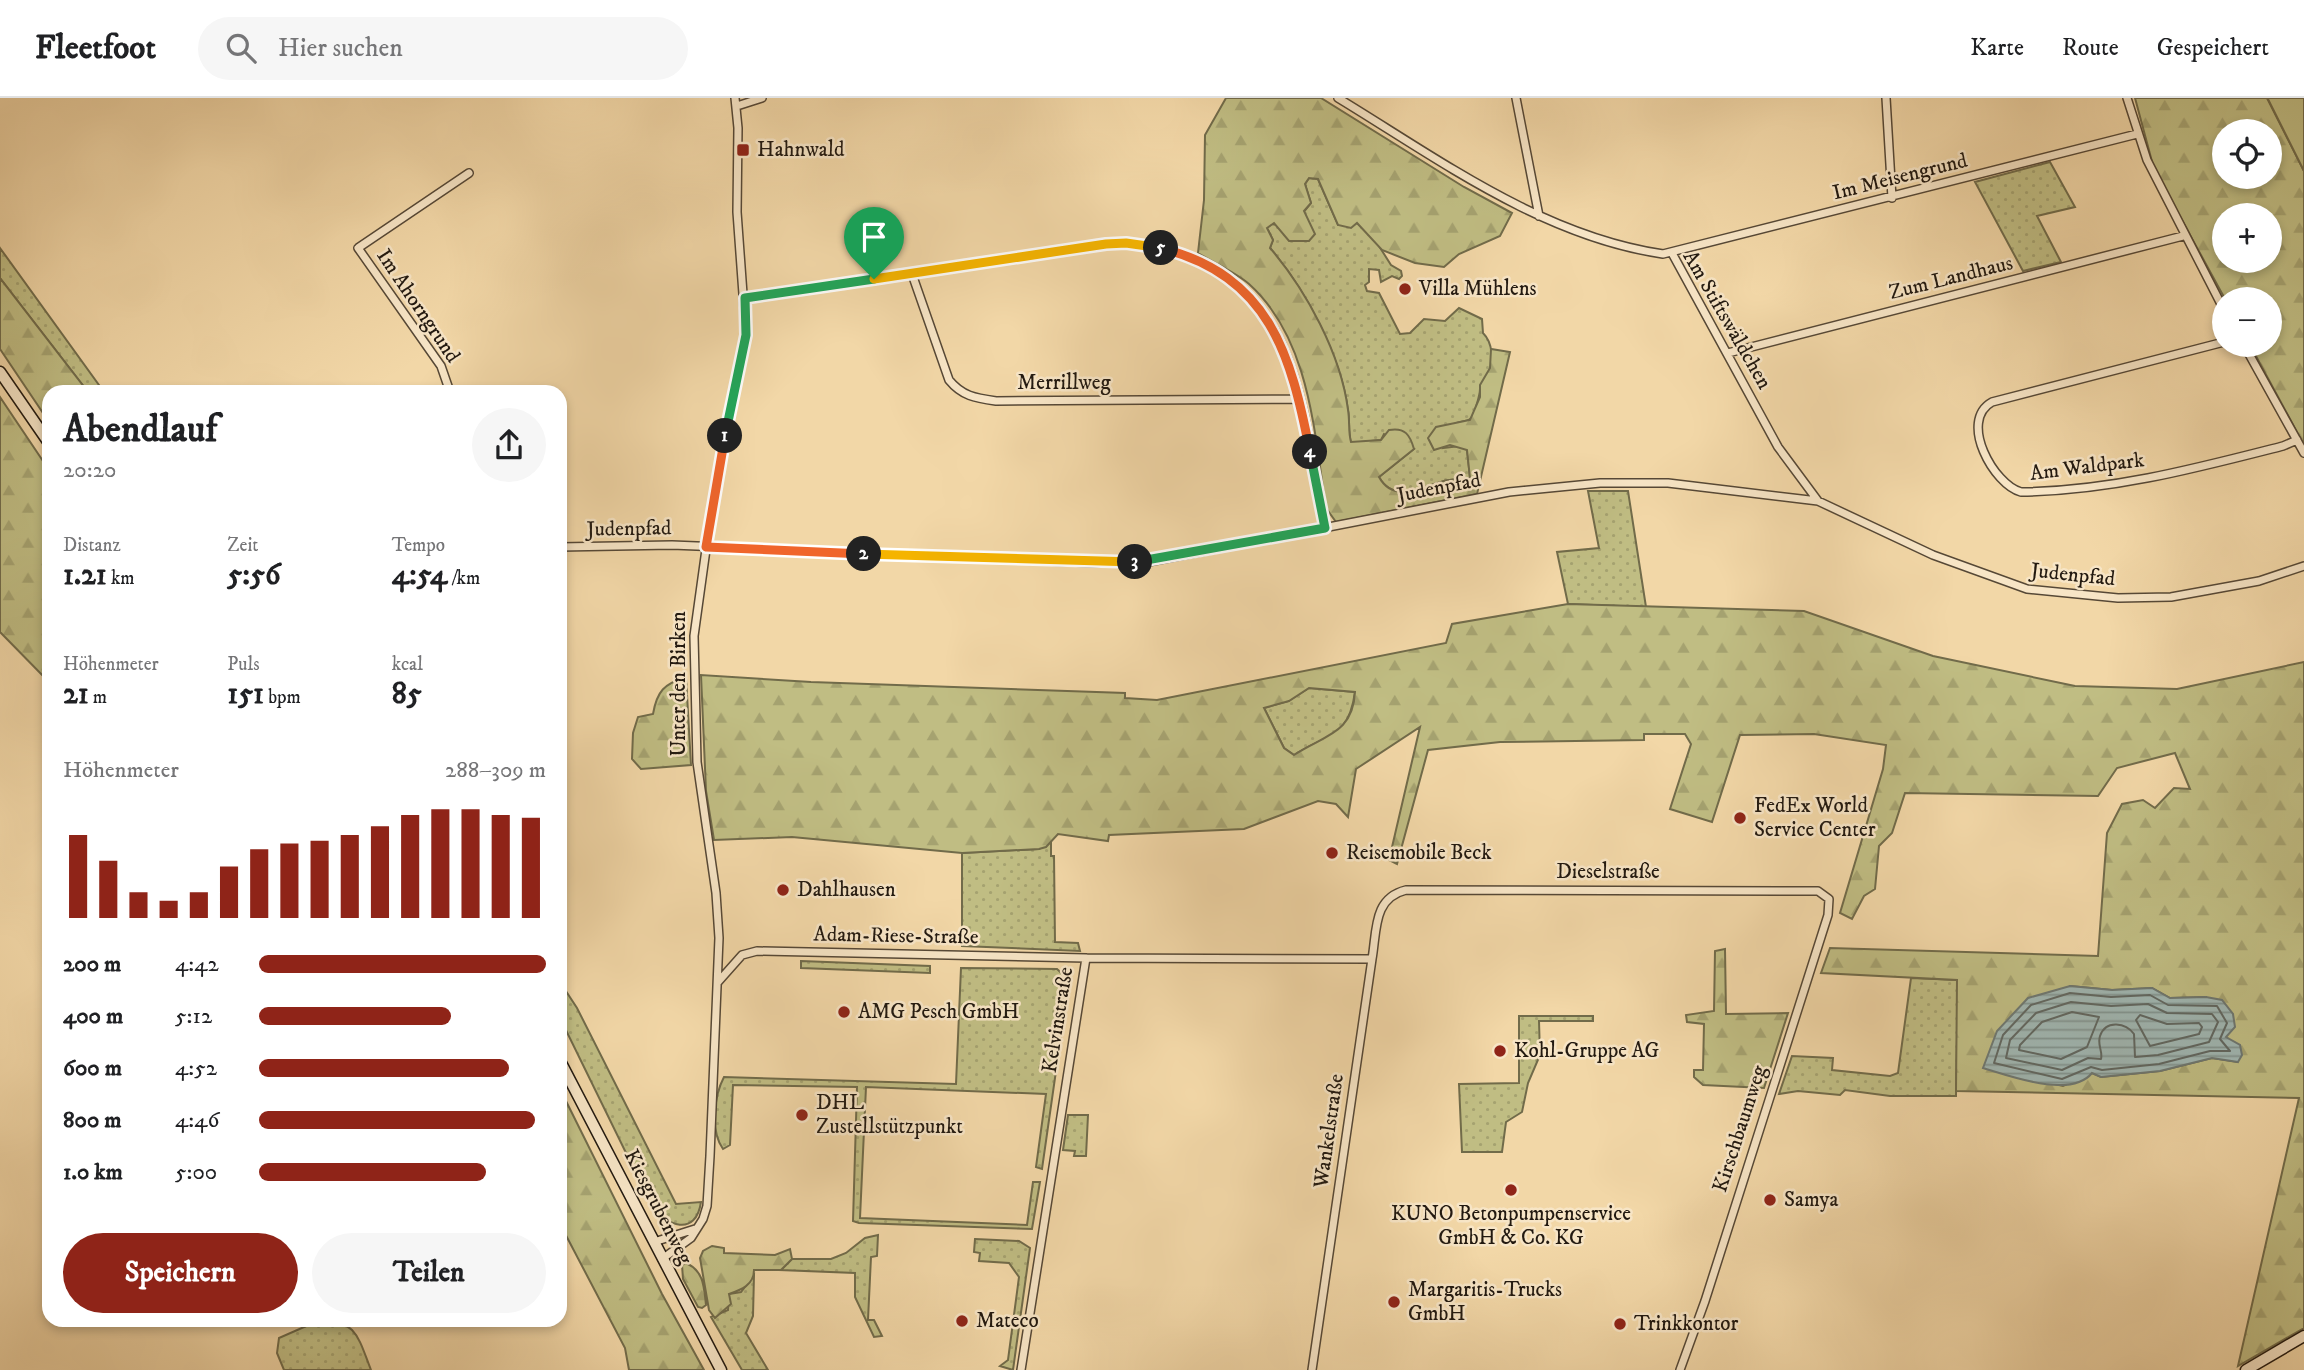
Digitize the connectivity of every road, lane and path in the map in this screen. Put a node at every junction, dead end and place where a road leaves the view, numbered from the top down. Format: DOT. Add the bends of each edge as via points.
graph roads {
  1 [pos="762,98"];
  2 [pos="1338,98"];
  3 [pos="1516,98"];
  4 [pos="1886,98"];
  5 [pos="2127,98"];
  6 [pos="736,102"];
  7 [pos="2137,134"];
  8 [pos="469,173"];
  9 [pos="1892,198"];
  10 [pos="1539,216"];
  11 [pos="2183,236"];
  12 [pos="1672,253"];
  13 [pos="912,274"];
  14 [pos="2212,288"];
  15 [pos="745,298"];
  16 [pos="2212,345"];
  17 [pos="1728,353"];
  18 [pos="2251,357"];
  19 [pos="0,372"];
  20 [pos="448,385"];
  21 [pos="1299,399"];
  22 [pos="42,433"];
  23 [pos="2297,440"];
  24 [pos="2304,453"];
  25 [pos="1818,501"];
  26 [pos="1325,528"];
  27 [pos="567,547"];
  28 [pos="706,547"];
  29 [pos="2304,566"];
  30 [pos="1386,898"];
  31 [pos="1829,899"];
  32 [pos="1086,958"];
  33 [pos="1372,959"];
  34 [pos="718,982"];
  35 [pos="567,1074"];
  36 [pos="695,1229"];
  37 [pos="654,1242"];
  38 [pos="662,1259"];
  39 [pos="2304,1336"];
  40 [pos="721,1370"];
  41 [pos="1021,1370"];
  42 [pos="1312,1370"];
  43 [pos="1680,1370"];
  44 [pos="2246,1370"];
  1 -- 6 [label="street"];
  2 -- 10 [label="street, Am Stiftswäldchen"];
  3 -- 10 [label="street"];
  4 -- 9 [label="street"];
  5 -- 7 [label="street"];
  6 -- 15 [label="street, Unter den Birken" via="737,212"];
  7 -- 9 [label="street, Im Meisengrund"];
  7 -- 11 [label="street"];
  8 -- 20 [label="street, Im Ahorngrund" via="358,248 441,366"];
  9 -- 12 [label="street, Im Meisengrund"];
  10 -- 12 [label="street, Am Stiftswäldchen" via="1650,252"];
  11 -- 14 [label="street"];
  11 -- 17 [label="street, Zum Landhaus"];
  12 -- 17 [label="street, Am Stiftswäldchen"];
  13 -- 15 [label="street"];
  13 -- 21 [label="street" via="1106,244 1165,249 1216,271 1252,302 1282,344"];
  13 -- 21 [label="street, Merrillweg" via="949,380 960,393 996,401"];
  15 -- 28 [label="street, Unter den Birken" via="744,346"];
  16 -- 23 [label="street, Am Waldpark" via="1992,402 1977,420 1982,445 2003,482 2012,490 2033,492 2166,475"];
  17 -- 25 [label="street, Am Stiftswäldchen" via="1779,447"];
  18 -- 23 [label="street"];
  19 -- 22 [label="main road"];
  21 -- 26 [label="street"];
  23 -- 24 [label="street"];
  25 -- 26 [label="street, Judenpfad" via="1668,484 1580,484 1479,497"];
  25 -- 29 [label="street, Judenpfad" via="1933,555 2026,589 2118,598 2171,597 2259,581"];
  26 -- 28 [label="street, Judenpfad" via="1148,562"];
  27 -- 28 [label="street, Judenpfad"];
  28 -- 34 [label="street, Unter den Birken" via="694,636 695,720 699,785 716,893"];
  30 -- 31 [label="street, Dieselstraße" via="1406,890 1807,890"];
  30 -- 33 [label="street, Wankelstraße"];
  31 -- 43 [label="street, Kirschbaumweg" via="1828,915"];
  32 -- 33 [label="street, Kelvinstraße"];
  32 -- 34 [label="street, Adam-Riese-Straße" via="757,951 742,955"];
  32 -- 41 [label="street, Kelvinstraße"];
  33 -- 42 [label="street, Wankelstraße"];
  34 -- 36 [label="street, Unter den Birken" via="707,1206"];
  35 -- 37 [label="main road, Kiesgrubenweg"];
  36 -- 37 [label="street"];
  36 -- 38 [label="street, Unter den Birken" via="691,1238"];
  37 -- 38 [label="main road, Kiesgrubenweg"];
  38 -- 40 [label="main road, Kiesgrubenweg"];
  39 -- 44 [label="main road"];
}
